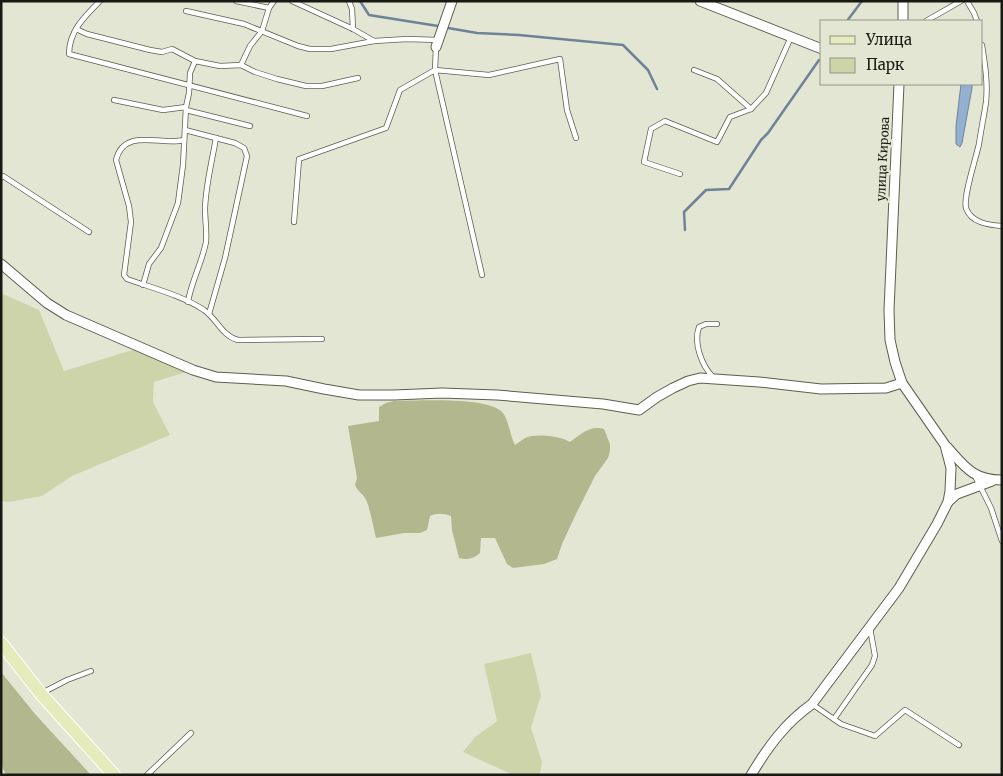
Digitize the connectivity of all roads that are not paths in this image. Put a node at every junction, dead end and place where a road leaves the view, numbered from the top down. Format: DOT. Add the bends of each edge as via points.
graph roads {
  1 [pos="100,1"];
  2 [pos="236,1"];
  3 [pos="274,1"];
  4 [pos="292,1"];
  5 [pos="348,1"];
  6 [pos="452,1"];
  7 [pos="700,1"];
  8 [pos="903,1"];
  9 [pos="961,1"];
  10 [pos="967,1"];
  11 [pos="269,8"];
  12 [pos="186,11"];
  13 [pos="903,20"];
  14 [pos="928,20"];
  15 [pos="976,20"];
  16 [pos="76,29"];
  17 [pos="352,29"];
  18 [pos="262,31"];
  19 [pos="791,37"];
  20 [pos="374,41"];
  21 [pos="437,43"];
  22 [pos="820,48"];
  23 [pos="983,51"];
  24 [pos="195,62"];
  25 [pos="241,65"];
  26 [pos="435,70"];
  27 [pos="694,70"];
  28 [pos="358,78"];
  29 [pos="189,85"];
  30 [pos="899,85"];
  31 [pos="114,100"];
  32 [pos="186,109"];
  33 [pos="751,109"];
  34 [pos="307,116"];
  35 [pos="250,126"];
  36 [pos="185,130"];
  37 [pos="216,138"];
  38 [pos="576,138"];
  39 [pos="184,140"];
  40 [pos="680,174"];
  41 [pos="1,178"];
  42 [pos="294,222"];
  43 [pos="1002,226"];
  44 [pos="89,232"];
  45 [pos="1,264"];
  46 [pos="482,275"];
  47 [pos="143,285"];
  48 [pos="188,302"];
  49 [pos="208,314"];
  50 [pos="716,324"];
  51 [pos="322,339"];
  52 [pos="714,378"];
  53 [pos="902,383"];
  54 [pos="945,445"];
  55 [pos="974,475"];
  56 [pos="998,480"];
  57 [pos="980,485"];
  58 [pos="948,502"];
  59 [pos="1002,541"];
  60 [pos="870,627"];
  61 [pos="1,643"];
  62 [pos="91,671"];
  63 [pos="41,694"];
  64 [pos="812,704"];
  65 [pos="834,719"];
  66 [pos="192,733"];
  67 [pos="959,745"];
  68 [pos="114,775"];
  69 [pos="147,775"];
  70 [pos="751,775"];
  1 -- 16 [label="lane"];
  2 -- 11 [label="lane"];
  3 -- 11 [label="lane"];
  4 -- 17 [label="lane"];
  5 -- 17 [label="lane" via="352,9"];
  6 -- 21 [label="street"];
  7 -- 19 [label="street"];
  8 -- 13 [label="street"];
  9 -- 14 [label="lane"];
  10 -- 15 [label="lane"];
  11 -- 18 [label="lane"];
  12 -- 18 [label="lane"];
  16 -- 24 [label="lane" via="150,50 162,52 172,49"];
  16 -- 29 [label="lane" via="69,48 69,54 73,56"];
  17 -- 20 [label="lane"];
  18 -- 20 [label="lane" via="310,49 332,49"];
  18 -- 25 [label="lane"];
  19 -- 22 [label="street"];
  19 -- 33 [label="lane" via="766,93"];
  20 -- 21 [label="lane" via="407,39"];
  21 -- 26 [label="lane"];
  23 -- 43 [label="lane" via="986,102 966,207 971,216 986,224"];
  24 -- 25 [label="lane"];
  24 -- 29 [label="lane"];
  25 -- 28 [label="lane" via="306,86"];
  26 -- 38 [label="lane" via="489,75 560,60 567,110"];
  26 -- 42 [label="lane" via="400,90 386,128 298,159"];
  26 -- 46 [label="lane"];
  27 -- 33 [label="lane" via="717,79"];
  29 -- 32 [label="lane"];
  29 -- 34 [label="lane"];
  30 -- 53 [label="street, улица Кирова" via="888,327 891,350"];
  31 -- 32 [label="lane" via="163,110"];
  32 -- 35 [label="lane"];
  32 -- 36 [label="lane"];
  33 -- 40 [label="lane" via="730,118 717,142 665,121 651,129 644,162"];
  36 -- 37 [label="lane"];
  36 -- 39 [label="lane"];
  37 -- 48 [label="lane" via="205,206 205,244"];
  37 -- 49 [label="lane" via="236,143 244,148 247,156 223,266"];
  39 -- 47 [label="lane" via="178,203 161,248 148,264"];
  39 -- 47 [label="lane" via="136,139 125,144 116,160 131,222 124,275"];
  41 -- 44 [label="lane" via="3,176"];
  45 -- 52 [label="street" via="66,315 216,378 286,381 359,394 497,395 639,410 657,396 688,381"];
  47 -- 48 [label="lane"];
  48 -- 49 [label="lane"];
  49 -- 51 [label="lane" via="223,332 238,340"];
  50 -- 52 [label="lane" via="706,324 697,331 701,359"];
  52 -- 53 [label="street" via="821,389 886,388"];
  53 -- 54 [label="street, улица Кирова"];
  54 -- 55 [label="street"];
  54 -- 58 [label="street" via="951,468"];
  55 -- 56 [label="street"];
  55 -- 57 [label="lane"];
  56 -- 57 [label="street"];
  57 -- 58 [label="street" via="957,494"];
  57 -- 59 [label="lane"];
  58 -- 60 [label="street" via="917,560"];
  60 -- 64 [label="street"];
  60 -- 65 [label="lane" via="875,656 872,665"];
  61 -- 63 [label="main road"];
  62 -- 63 [label="lane"];
  63 -- 68 [label="main road"];
  64 -- 65 [label="lane"];
  64 -- 70 [label="street" via="788,723"];
  65 -- 67 [label="lane" via="875,736 906,710"];
  66 -- 69 [label="lane"];
}
